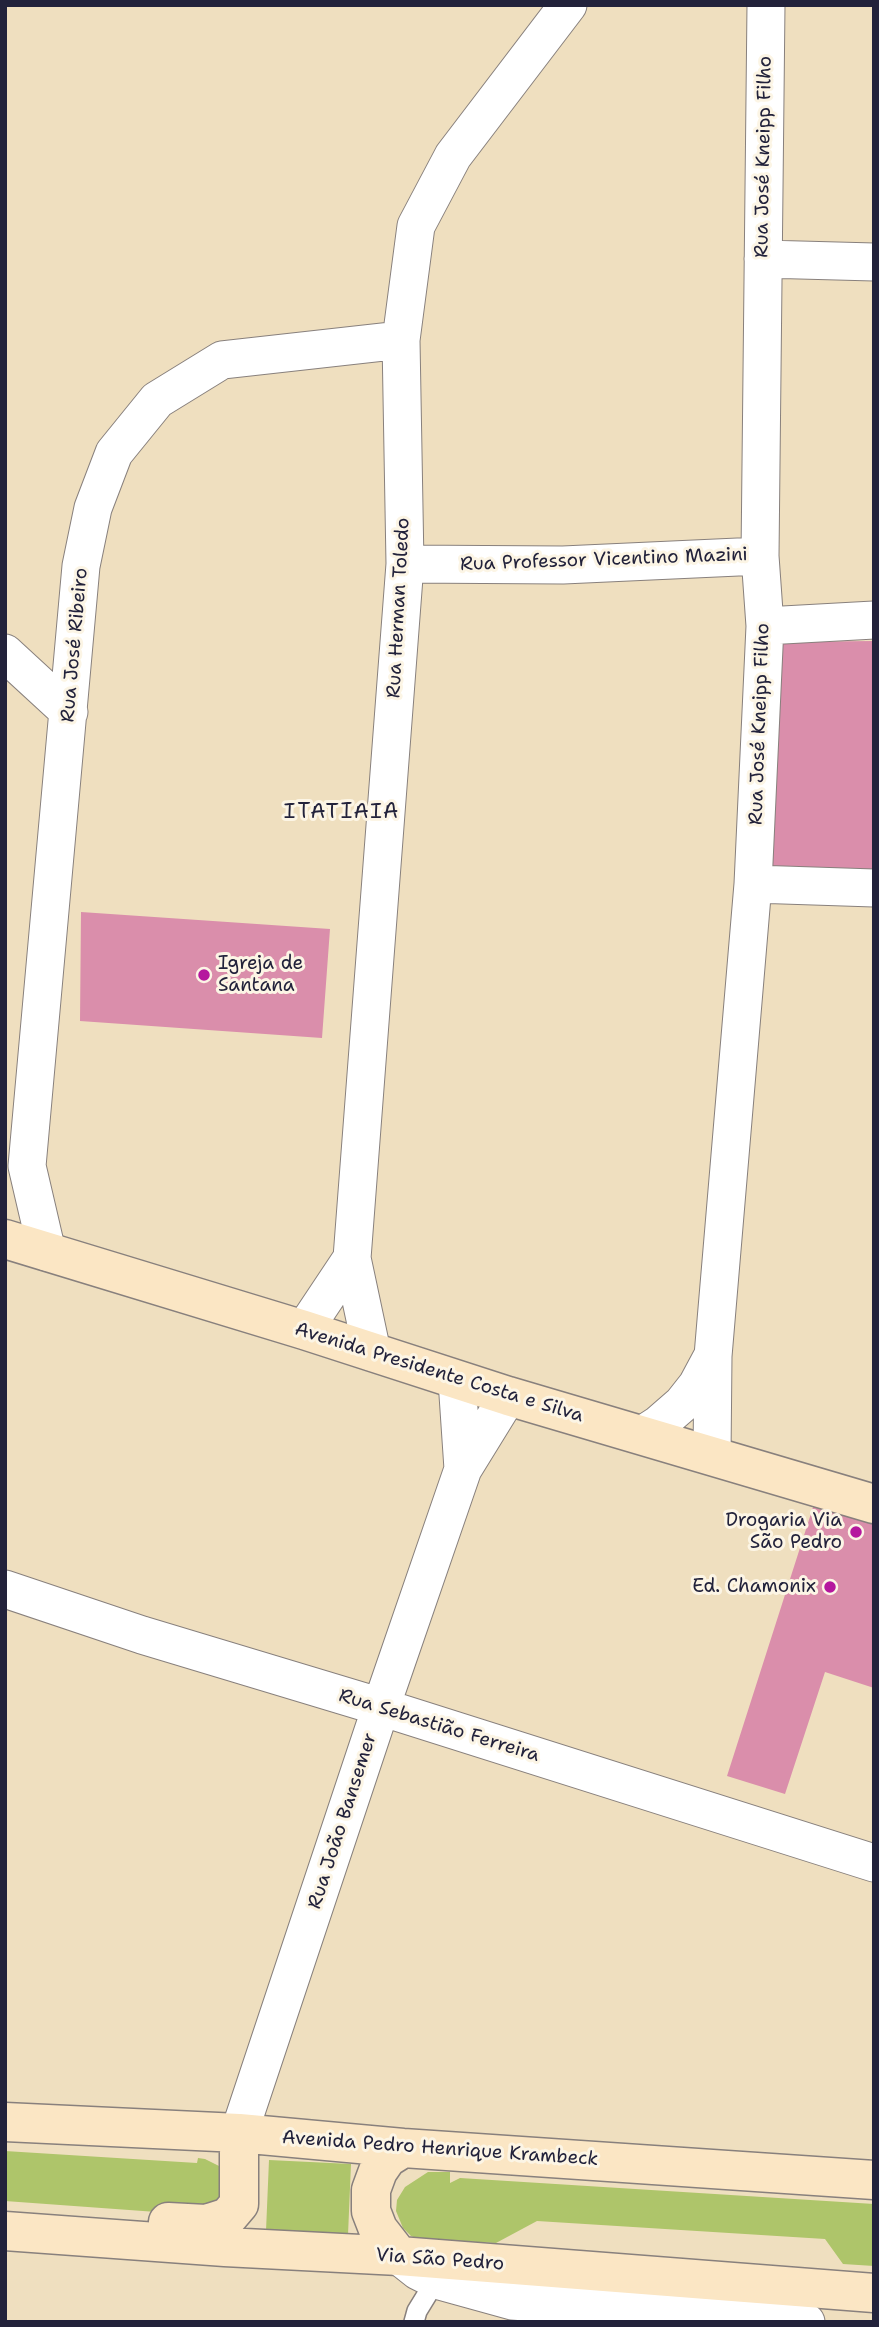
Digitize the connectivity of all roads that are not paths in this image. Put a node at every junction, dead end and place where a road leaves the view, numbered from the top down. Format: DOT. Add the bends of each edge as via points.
graph roads {
  1 [pos="568,5"];
  2 [pos="766,5"];
  3 [pos="763,259"];
  4 [pos="874,262"];
  5 [pos="401,340"];
  6 [pos="760,556"];
  7 [pos="405,564"];
  8 [pos="874,620"];
  9 [pos="765,626"];
  10 [pos="5,653"];
  11 [pos="69,712"];
  12 [pos="753,884"];
  13 [pos="874,888"];
  14 [pos="27,1166"];
  15 [pos="5,1197"];
  16 [pos="5,1239"];
  17 [pos="47,1252"];
  18 [pos="352,1258"];
  19 [pos="304,1330"];
  20 [pos="372,1352"];
  21 [pos="713,1356"];
  22 [pos="457,1380"];
  23 [pos="508,1396"];
  24 [pos="642,1435"];
  25 [pos="712,1456"];
  26 [pos="463,1469"];
  27 [pos="874,1504"];
  28 [pos="5,1588"];
  29 [pos="381,1707"];
  30 [pos="874,1863"];
  31 [pos="5,2122"];
  32 [pos="239,2133"];
  33 [pos="403,2148"];
  34 [pos="874,2180"];
  35 [pos="5,2213"];
  36 [pos="5,2231"];
  37 [pos="399,2256"];
  38 [pos="436,2280"];
  39 [pos="874,2293"];
  40 [pos="510,2311"];
  41 [pos="414,2322"];
  42 [pos="806,2322"];
  1 -- 5 [label="street, Rua Herman Toledo" via="453,156 416,226"];
  2 -- 3 [label="street, Rua José Kneipp Filho"];
  3 -- 4 [label="street"];
  3 -- 6 [label="street, Rua José Kneipp Filho"];
  5 -- 7 [label="street, Rua Herman Toledo"];
  5 -- 11 [label="street, Rua José Ribeiro" via="222,360 157,400 114,453 93,508 81,565"];
  6 -- 7 [label="street, Rua Professor Vicentino Mazini" via="563,565"];
  6 -- 9 [label="street, Rua José Kneipp Filho"];
  7 -- 18 [label="street, Rua Herman Toledo"];
  8 -- 9 [label="street"];
  9 -- 12 [label="street, Rua José Kneipp Filho"];
  10 -- 11 [label="street"];
  11 -- 14 [label="street, Rua José Ribeiro"];
  12 -- 13 [label="street"];
  12 -- 21 [label="street, Rua José Kneipp Filho"];
  14 -- 15 [label="street"];
  14 -- 17 [label="street, Rua José Ribeiro"];
  16 -- 17 [label="main road, Avenida Presidente Costa e Silva"];
  17 -- 19 [label="main road, Avenida Presidente Costa e Silva"];
  18 -- 19 [label="street, Rua Herman Toledo"];
  18 -- 20 [label="street, Rua Herman Toledo"];
  19 -- 20 [label="main road, Avenida Presidente Costa e Silva"];
  20 -- 22 [label="main road, Avenida Presidente Costa e Silva"];
  21 -- 24 [label="street, Rua José Kneipp Filho" via="682,1404"];
  21 -- 25 [label="street, Rua José Kneipp Filho"];
  22 -- 23 [label="main road, Avenida Presidente Costa e Silva"];
  22 -- 26 [label="street, Rua João Bansemer"];
  23 -- 24 [label="main road, Avenida Presidente Costa e Silva"];
  23 -- 26 [label="street, Rua João Bansemer"];
  24 -- 25 [label="main road, Avenida Presidente Costa e Silva"];
  25 -- 27 [label="main road, Avenida Presidente Costa e Silva"];
  26 -- 29 [label="street, Rua João Bansemer"];
  28 -- 29 [label="street, Rua Sebastião Ferreira"];
  29 -- 30 [label="street, Rua Sebastião Ferreira"];
  29 -- 32 [label="street, Rua João Bansemer"];
  31 -- 32 [label="main road, Avenida Pedro Henrique Krambeck"];
  32 -- 33 [label="main road, Avenida Pedro Henrique Krambeck"];
  32 -- 35 [label="main road" via="239,2204 228,2217 206,2224"];
  33 -- 34 [label="main road, Avenida Pedro Henrique Krambeck"];
  33 -- 37 [label="main road" via="387,2158 371,2190 371,2211 378,2229"];
  36 -- 37 [label="main road, Via São Pedro"];
  37 -- 38 [label="street"];
  37 -- 39 [label="main road, Via São Pedro"];
  38 -- 40 [label="street"];
  38 -- 41 [label="lane"];
  40 -- 42 [label="street"];
}
